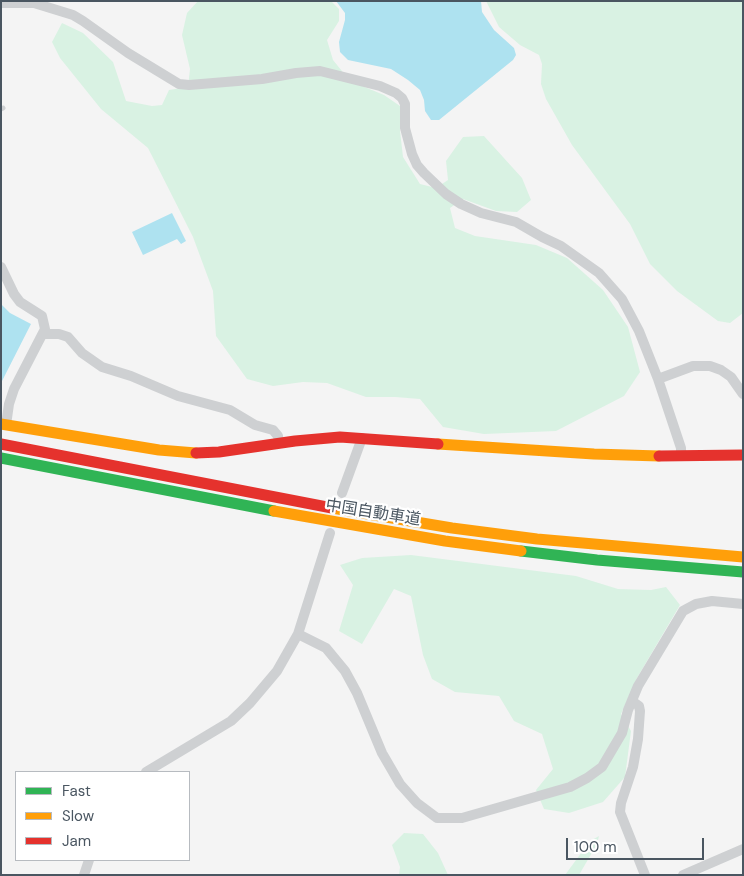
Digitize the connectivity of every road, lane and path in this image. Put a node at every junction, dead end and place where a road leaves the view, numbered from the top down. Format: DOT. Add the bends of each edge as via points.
graph roads {
  1 [pos="1,3"];
  2 [pos="1,267"];
  3 [pos="43,334"];
  4 [pos="658,379"];
  5 [pos="743,394"];
  6 [pos="4,424"];
  7 [pos="362,438"];
  8 [pos="279,443"];
  9 [pos="1,444"];
  10 [pos="743,455"];
  11 [pos="681,456"];
  12 [pos="1,458"];
  13 [pos="342,493"];
  14 [pos="330,533"];
  15 [pos="620,547"];
  16 [pos="743,549"];
  17 [pos="743,557"];
  18 [pos="718,571"];
  19 [pos="743,572"];
  20 [pos="743,580"];
  21 [pos="743,604"];
  22 [pos="298,634"];
  23 [pos="632,701"];
  24 [pos="148,771"];
  25 [pos="743,849"];
  26 [pos="89,861"];
  27 [pos="84,875"];
  28 [pos="646,875"];
  29 [pos="683,875"];
  1 -- 4 [label="street" via="34,3 73,15 178,84 320,72 396,93 405,104 405,128 412,154 424,174 461,204 516,222 561,246 599,273 630,312"];
  2 -- 3 [label="street" via="20,302 42,316 45,322"];
  3 -- 6 [label="street" via="14,389"];
  3 -- 8 [label="street" via="68,337 82,354 102,367 178,396 230,410 255,425 273,430"];
  4 -- 5 [label="street" via="693,366 710,366 722,370"];
  4 -- 11 [label="street"];
  6 -- 8 [label="main road" via="193,454"];
  7 -- 8 [label="main road"];
  7 -- 11 [label="main road" via="594,454"];
  7 -- 13 [label="street"];
  9 -- 15 [label="main road, 中国自動車道" via="452,528"];
  10 -- 11 [label="main road"];
  12 -- 18 [label="main road, 中国自動車道" via="322,521 445,541"];
  14 -- 22 [label="street"];
  15 -- 16 [label="main road"];
  15 -- 17 [label="main road, 中国自動車道"];
  18 -- 19 [label="main road, 中国自動車道"];
  18 -- 20 [label="main road"];
  21 -- 23 [label="street" via="712,601 683,611"];
  22 -- 23 [label="street" via="326,648 345,671 382,753 400,784 437,818 462,818 570,787 587,778 602,767 611,753 622,733"];
  22 -- 24 [label="street" via="276,672 231,721"];
  23 -- 28 [label="street" via="640,711 638,739 620,812"];
  25 -- 29 [label="street"];
  26 -- 27 [label="street"];
}
